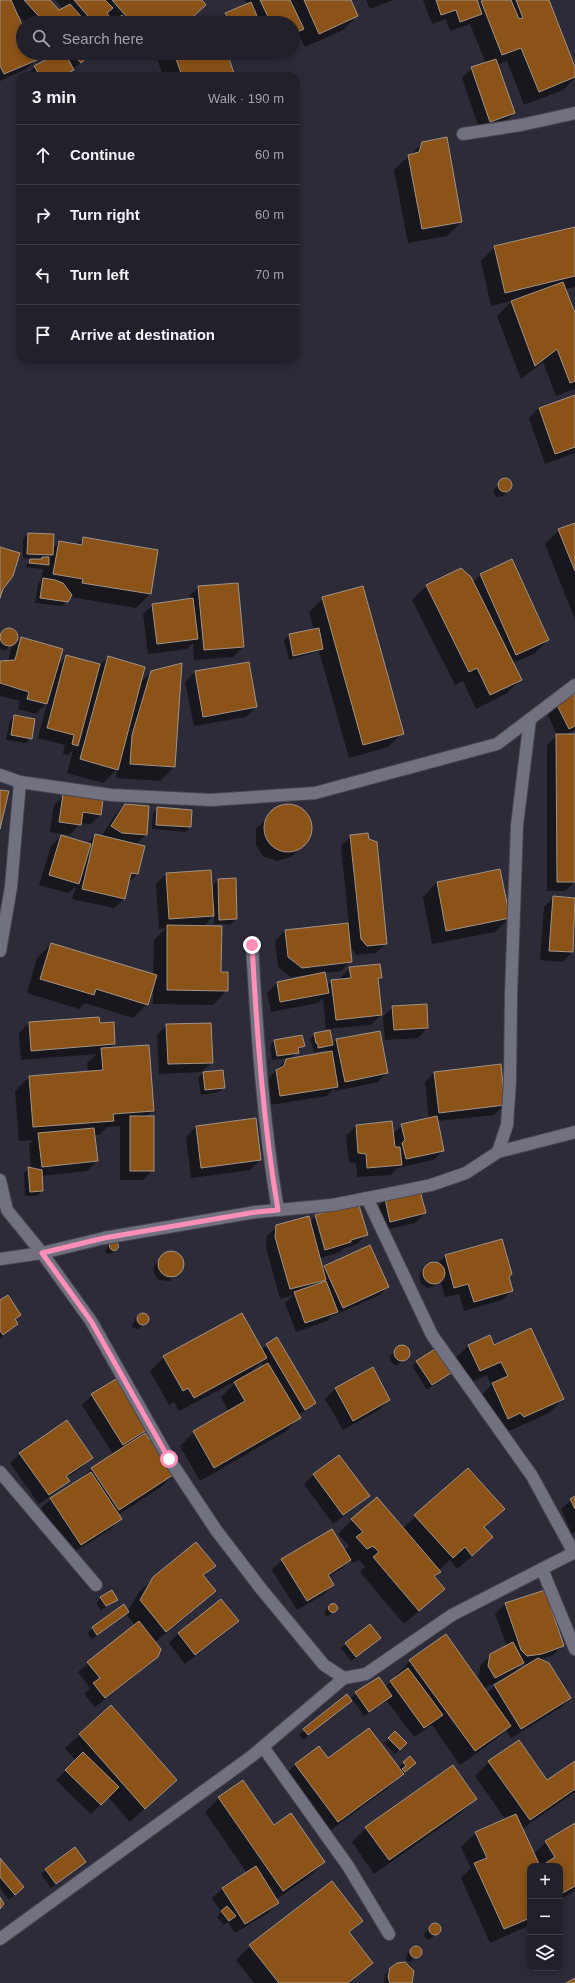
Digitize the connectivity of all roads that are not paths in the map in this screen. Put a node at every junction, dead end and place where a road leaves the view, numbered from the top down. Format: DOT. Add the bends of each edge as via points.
graph roads {
  1 [pos="575,113"];
  2 [pos="463,134"];
  3 [pos="575,685"];
  4 [pos="530,719"];
  5 [pos="0,775"];
  6 [pos="20,782"];
  7 [pos="252,945"];
  8 [pos="0,951"];
  9 [pos="575,1132"];
  10 [pos="498,1152"];
  11 [pos="0,1180"];
  12 [pos="367,1198"];
  13 [pos="278,1210"];
  14 [pos="42,1253"];
  15 [pos="0,1259"];
  16 [pos="0,1472"];
  17 [pos="574,1552"];
  18 [pos="542,1569"];
  19 [pos="96,1585"];
  20 [pos="575,1649"];
  21 [pos="344,1678"];
  22 [pos="263,1747"];
  23 [pos="389,1934"];
  24 [pos="0,1939"];
  1 -- 2 [label="street"];
  3 -- 4 [label="street"];
  4 -- 6 [label="street" via="497,744 315,793 211,800 111,795"];
  4 -- 10 [label="street" via="517,825 507,1125"];
  5 -- 6 [label="street"];
  6 -- 8 [label="street" via="11,887"];
  7 -- 13 [label="street" via="268,1147"];
  9 -- 10 [label="street"];
  10 -- 12 [label="street" via="466,1173 432,1185"];
  11 -- 14 [label="street" via="7,1210"];
  12 -- 13 [label="street" via="332,1205"];
  12 -- 17 [label="street" via="432,1335 532,1476"];
  13 -- 14 [label="street" via="104,1238"];
  14 -- 15 [label="street"];
  14 -- 21 [label="street" via="91,1321 169,1459 216,1530 324,1665"];
  16 -- 19 [label="street"];
  17 -- 18 [label="street"];
  18 -- 20 [label="street"];
  18 -- 21 [label="street" via="452,1615 366,1674"];
  21 -- 22 [label="street"];
  22 -- 23 [label="street" via="348,1866"];
  22 -- 24 [label="street"];
}
